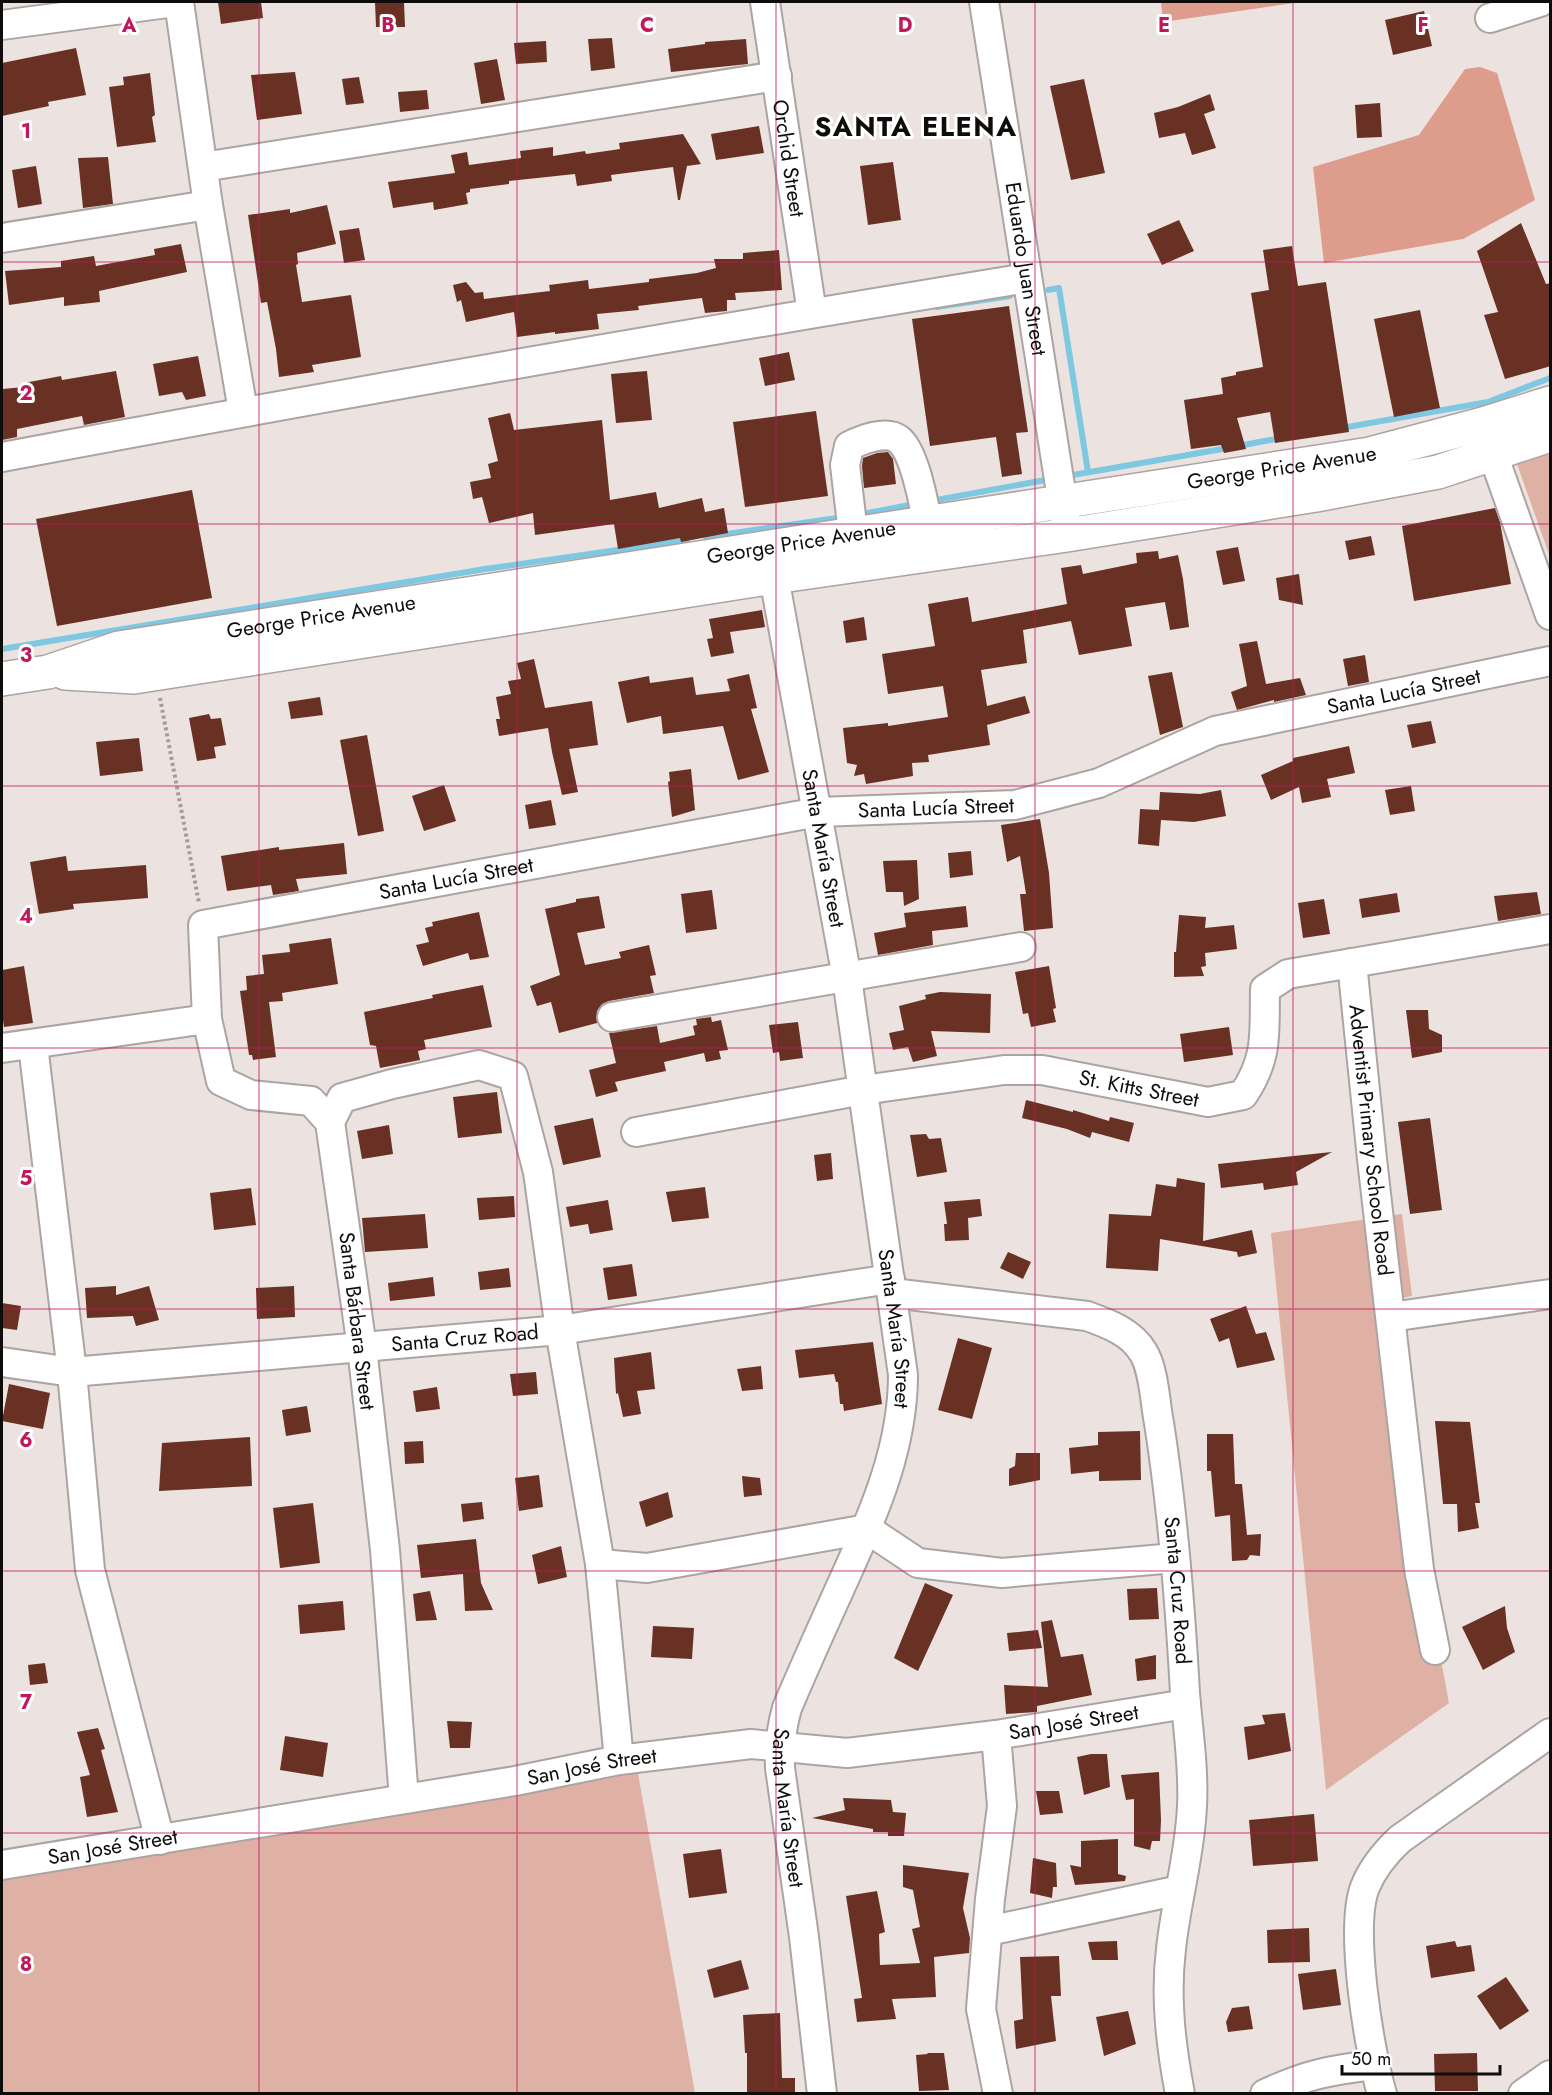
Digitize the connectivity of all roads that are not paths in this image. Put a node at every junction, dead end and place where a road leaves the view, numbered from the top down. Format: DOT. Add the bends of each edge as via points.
graph roads {
  1 [pos="177,2"];
  2 [pos="765,2"];
  3 [pos="984,2"];
  4 [pos="1540,2"];
  5 [pos="1491,18"];
  6 [pos="2,25"];
  7 [pos="777,76"];
  8 [pos="203,167"];
  9 [pos="208,205"];
  10 [pos="2,238"];
  11 [pos="1027,278"];
  12 [pos="812,313"];
  13 [pos="1551,403"];
  14 [pos="243,411"];
  15 [pos="1551,435"];
  16 [pos="1487,439"];
  17 [pos="2,457"];
  18 [pos="1062,500"];
  19 [pos="927,522"];
  20 [pos="854,533"];
  21 [pos="1067,535"];
  22 [pos="771,562"];
  23 [pos="1551,615"];
  24 [pos="1551,661"];
  25 [pos="48,672"];
  26 [pos="2,679"];
  27 [pos="818,813"];
  28 [pos="1551,929"];
  29 [pos="1021,947"];
  30 [pos="1352,963"];
  31 [pos="847,978"];
  32 [pos="612,1017"];
  33 [pos="207,1019"];
  34 [pos="33,1045"];
  35 [pos="2,1048"];
  36 [pos="864,1090"];
  37 [pos="336,1110"];
  38 [pos="636,1132"];
  39 [pos="891,1286"];
  40 [pos="1551,1294"];
  41 [pos="1391,1317"];
  42 [pos="560,1330"];
  43 [pos="362,1348"];
  44 [pos="2,1362"];
  45 [pos="72,1371"];
  46 [pos="867,1529"];
  47 [pos="1174,1558"];
  48 [pos="600,1564"];
  49 [pos="1435,1650"];
  50 [pos="1186,1704"];
  51 [pos="1551,1733"];
  52 [pos="996,1735"];
  53 [pos="779,1746"];
  54 [pos="619,1760"];
  55 [pos="405,1799"];
  56 [pos="160,1840"];
  57 [pos="2,1865"];
  58 [pos="1180,1890"];
  59 [pos="988,1930"];
  60 [pos="1374,2065"];
  61 [pos="1551,2075"];
  62 [pos="822,2094"];
  63 [pos="998,2094"];
  64 [pos="1180,2094"];
  65 [pos="1265,2094"];
  66 [pos="1382,2094"];
  67 [pos="1523,2094"];
  1 -- 6 [label="street"];
  1 -- 8 [label="street"];
  2 -- 7 [label="street, Orchid Street"];
  3 -- 11 [label="street, Eduardo Juan Street"];
  4 -- 5 [label="street"];
  7 -- 8 [label="street"];
  7 -- 12 [label="street, Orchid Street"];
  8 -- 9 [label="street"];
  9 -- 10 [label="street"];
  9 -- 14 [label="street"];
  11 -- 12 [label="street"];
  11 -- 18 [label="street, Eduardo Juan Street"];
  12 -- 14 [label="street"];
  13 -- 16 [label="main road, George Price Avenue"];
  14 -- 17 [label="street"];
  15 -- 16 [label="main road, George Price Avenue"];
  16 -- 18 [label="main road, George Price Avenue"];
  16 -- 21 [label="main road, George Price Avenue" via="1438,472"];
  16 -- 23 [label="street"];
  18 -- 19 [label="main road, George Price Avenue"];
  18 -- 21 [label="street, Eduardo Juan Street"];
  19 -- 20 [label="main road, George Price Avenue"];
  19 -- 20 [label="street" via="906,446 897,437 886,435 849,446 844,465"];
  20 -- 22 [label="main road, George Price Avenue"];
  21 -- 22 [label="main road, George Price Avenue"];
  22 -- 25 [label="main road, George Price Avenue" via="119,648"];
  22 -- 25 [label="main road, George Price Avenue" via="155,674 134,677"];
  22 -- 27 [label="street, Santa María Street"];
  24 -- 27 [label="street, Santa Lucía Street" via="1215,730 1099,783 1015,805"];
  25 -- 26 [label="main road, George Price Avenue"];
  27 -- 31 [label="street, Santa María Street"];
  27 -- 33 [label="street, Santa Lucía Street" via="203,925"];
  28 -- 30 [label="street, St. Kitts Street"];
  29 -- 31 [label="street"];
  30 -- 36 [label="street, St. Kitts Street" via="1288,974 1265,988 1264,1051 1256,1077 1243,1095 1208,1102 1042,1070 1004,1070"];
  30 -- 41 [label="street, Adventist Primary School Road"];
  31 -- 32 [label="street"];
  31 -- 36 [label="street, Santa María Street"];
  33 -- 34 [label="street"];
  33 -- 37 [label="street" via="221,1081 251,1095 311,1101"];
  34 -- 35 [label="street"];
  34 -- 45 [label="street"];
  36 -- 38 [label="street, St. Kitts Street"];
  36 -- 39 [label="street, Santa María Street"];
  37 -- 42 [label="street" via="392,1084 479,1065 513,1076 538,1172"];
  37 -- 43 [label="street, Santa Bárbara Street"];
  39 -- 42 [label="street, Santa Cruz Road"];
  39 -- 46 [label="street, Santa María Street" via="903,1375 900,1420 890,1464"];
  39 -- 47 [label="street, Santa Cruz Road" via="1088,1316 1130,1336 1144,1353 1150,1371 1164,1456"];
  40 -- 41 [label="street"];
  41 -- 49 [label="street, Adventist Primary School Road" via="1419,1569"];
  42 -- 43 [label="street, Santa Cruz Road"];
  42 -- 48 [label="street"];
  43 -- 45 [label="street, Santa Cruz Road"];
  43 -- 55 [label="street, Santa Bárbara Street" via="385,1550"];
  44 -- 45 [label="street, Santa Cruz Road"];
  45 -- 56 [label="street" via="90,1570"];
  46 -- 47 [label="street" via="918,1563 1002,1573"];
  46 -- 48 [label="street" via="647,1568"];
  46 -- 53 [label="street, Santa María Street" via="787,1708"];
  47 -- 50 [label="street, Santa Cruz Road"];
  48 -- 54 [label="street"];
  50 -- 52 [label="street, San José Street"];
  50 -- 58 [label="street, Santa Cruz Road" via="1193,1776 1190,1840"];
  51 -- 60 [label="street" via="1400,1839 1373,1870 1359,1913 1360,1965"];
  52 -- 53 [label="street, San José Street" via="847,1754"];
  52 -- 59 [label="street" via="1002,1806"];
  53 -- 54 [label="street, San José Street" via="752,1744"];
  53 -- 62 [label="street, Santa María Street"];
  54 -- 55 [label="street, San José Street"];
  55 -- 56 [label="street, San José Street"];
  56 -- 57 [label="street, San José Street"];
  58 -- 59 [label="street"];
  58 -- 64 [label="street, Santa Cruz Road" via="1170,1950 1169,1989 1172,2052"];
  59 -- 63 [label="street" via="981,2009"];
  60 -- 65 [label="street" via="1307,2076"];
  60 -- 66 [label="street"];
  61 -- 67 [label="street"];
}
